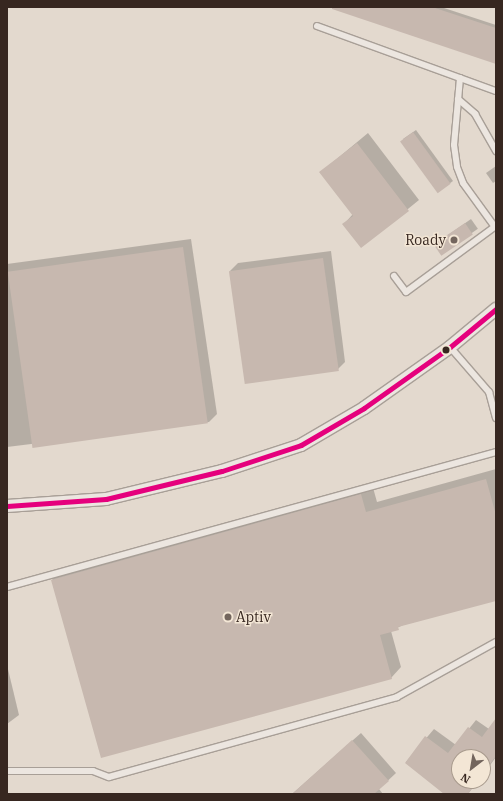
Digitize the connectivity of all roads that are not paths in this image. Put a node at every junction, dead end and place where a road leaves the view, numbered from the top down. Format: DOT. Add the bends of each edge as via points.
graph roads {
  1 [pos="317,26"];
  2 [pos="460,78"];
  3 [pos="496,91"];
  4 [pos="458,99"];
  5 [pos="496,151"];
  6 [pos="496,227"];
  7 [pos="394,276"];
  8 [pos="496,309"];
  9 [pos="450,347"];
  10 [pos="496,418"];
  11 [pos="496,452"];
  12 [pos="7,506"];
  13 [pos="7,587"];
  14 [pos="496,642"];
  15 [pos="7,771"];
  1 -- 2 [label="lane"];
  2 -- 3 [label="lane"];
  2 -- 4 [label="lane"];
  4 -- 5 [label="lane" via="475,114"];
  4 -- 6 [label="lane" via="454,145 457,167 463,183"];
  6 -- 7 [label="lane" via="406,292"];
  8 -- 9 [label="street"];
  9 -- 10 [label="lane" via="489,392"];
  9 -- 12 [label="street" via="364,408 301,444 222,471 106,499"];
  11 -- 13 [label="lane"];
  14 -- 15 [label="lane" via="397,697 108,777 93,771"];
}
